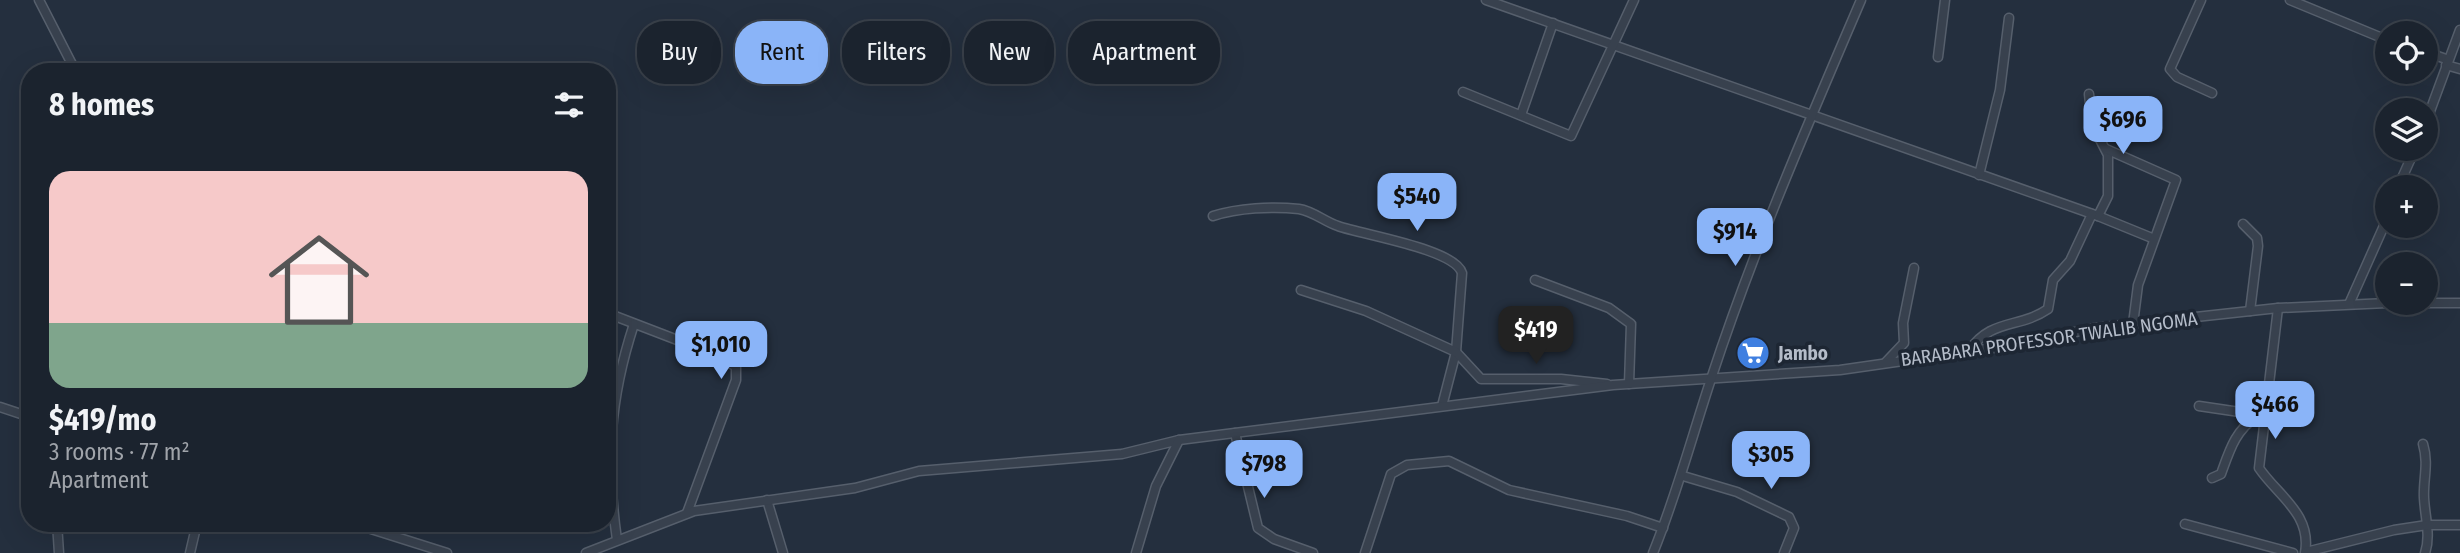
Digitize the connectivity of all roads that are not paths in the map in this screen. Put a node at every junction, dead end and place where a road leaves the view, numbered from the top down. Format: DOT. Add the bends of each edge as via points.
graph roads {
  1 [pos="39,0"];
  2 [pos="1486,0"];
  3 [pos="1633,0"];
  4 [pos="1861,0"];
  5 [pos="1945,0"];
  6 [pos="2201,0"];
  7 [pos="2290,0"];
  8 [pos="2009,19"];
  9 [pos="1553,23"];
  10 [pos="2460,30"];
  11 [pos="2375,35"];
  12 [pos="1614,44"];
  13 [pos="1938,57"];
  14 [pos="2438,58"];
  15 [pos="2446,62"];
  16 [pos="71,63"];
  17 [pos="2460,69"];
  18 [pos="1463,92"];
  19 [pos="2212,93"];
  20 [pos="2089,94"];
  21 [pos="2434,98"];
  22 [pos="1521,115"];
  23 [pos="1812,116"];
  24 [pos="2106,149"];
  25 [pos="1979,175"];
  26 [pos="2095,215"];
  27 [pos="1213,216"];
  28 [pos="2244,224"];
  29 [pos="2152,238"];
  30 [pos="2379,238"];
  31 [pos="1914,268"];
  32 [pos="1535,280"];
  33 [pos="1301,290"];
  34 [pos="2350,302"];
  35 [pos="2375,303"];
  36 [pos="2438,303"];
  37 [pos="2460,303"];
  38 [pos="2278,308"];
  39 [pos="2250,311"];
  40 [pos="616,317"];
  41 [pos="634,324"];
  42 [pos="2133,324"];
  43 [pos="1969,351"];
  44 [pos="1456,352"];
  45 [pos="1884,364"];
  46 [pos="1711,378"];
  47 [pos="1629,384"];
  48 [pos="1613,385"];
  49 [pos="616,394"];
  50 [pos="1442,406"];
  51 [pos="2199,406"];
  52 [pos="0,407"];
  53 [pos="21,414"];
  54 [pos="2260,415"];
  55 [pos="1235,433"];
  56 [pos="1179,440"];
  57 [pos="2423,444"];
  58 [pos="1683,476"];
  59 [pos="2211,478"];
  60 [pos="767,500"];
  61 [pos="687,513"];
  62 [pos="2185,524"];
  63 [pos="2427,525"];
  64 [pos="2460,526"];
  65 [pos="1663,528"];
  66 [pos="58,532"];
  67 [pos="195,532"];
  68 [pos="380,532"];
  69 [pos="616,532"];
  70 [pos="617,540"];
  71 [pos="59,553"];
  72 [pos="190,553"];
  73 [pos="447,553"];
  74 [pos="586,553"];
  75 [pos="783,553"];
  76 [pos="1136,553"];
  77 [pos="1312,553"];
  78 [pos="1364,553"];
  79 [pos="1653,553"];
  80 [pos="1784,553"];
  81 [pos="2293,553"];
  82 [pos="2305,553"];
  83 [pos="2425,553"];
  1 -- 16 [label="street"];
  2 -- 9 [label="street"];
  3 -- 12 [label="street"];
  4 -- 23 [label="street"];
  5 -- 13 [label="street"];
  6 -- 19 [label="street" via="2170,69"];
  7 -- 11 [label="street"];
  8 -- 25 [label="street" via="2000,90"];
  9 -- 12 [label="street"];
  9 -- 22 [label="street"];
  10 -- 15 [label="street"];
  12 -- 22 [label="street" via="1574,134"];
  12 -- 23 [label="street"];
  14 -- 15 [label="street"];
  15 -- 17 [label="street"];
  15 -- 21 [label="street"];
  18 -- 22 [label="street"];
  20 -- 24 [label="street" via="2092,124"];
  23 -- 25 [label="street"];
  23 -- 46 [label="street" via="1771,212"];
  24 -- 26 [label="street" via="2109,192"];
  24 -- 29 [label="street" via="2175,177"];
  25 -- 26 [label="street"];
  26 -- 29 [label="street"];
  26 -- 43 [label="street" via="2070,261 2053,280 2049,308 2032,321 1989,330"];
  27 -- 44 [label="street" via="1302,209 1334,225 1447,257 1462,272"];
  28 -- 39 [label="street" via="2258,246"];
  29 -- 42 [label="street" via="2138,285"];
  30 -- 34 [label="street"];
  31 -- 45 [label="street" via="1903,323 1904,343"];
  32 -- 47 [label="street" via="1609,308 1630,324"];
  33 -- 44 [label="street" via="1366,311"];
  34 -- 35 [label="street, BARABARA PROFESSOR TWALIB NGOMA"];
  34 -- 38 [label="street, BARABARA PROFESSOR TWALIB NGOMA"];
  36 -- 37 [label="street"];
  38 -- 39 [label="street, BARABARA PROFESSOR TWALIB NGOMA"];
  38 -- 54 [label="street"];
  39 -- 42 [label="street, BARABARA PROFESSOR TWALIB NGOMA"];
  40 -- 41 [label="street"];
  41 -- 49 [label="street"];
  41 -- 61 [label="street" via="719,356 738,371"];
  42 -- 43 [label="street, BARABARA PROFESSOR TWALIB NGOMA"];
  43 -- 45 [label="street, BARABARA PROFESSOR TWALIB NGOMA"];
  44 -- 48 [label="street" via="1481,379 1561,379"];
  44 -- 50 [label="street"];
  45 -- 46 [label="street, BARABARA PROFESSOR TWALIB NGOMA"];
  46 -- 47 [label="street, BARABARA PROFESSOR TWALIB NGOMA"];
  46 -- 58 [label="street"];
  47 -- 48 [label="street, BARABARA PROFESSOR TWALIB NGOMA"];
  48 -- 50 [label="street"];
  50 -- 55 [label="street"];
  51 -- 54 [label="street"];
  52 -- 53 [label="street"];
  54 -- 59 [label="street" via="2233,439 2221,474"];
  54 -- 82 [label="street" via="2259,468 2305,526"];
  55 -- 56 [label="street"];
  55 -- 77 [label="street" via="1258,528"];
  56 -- 60 [label="street" via="1122,454 919,471 855,488"];
  56 -- 76 [label="street" via="1156,486"];
  57 -- 63 [label="street" via="2428,469 2424,495"];
  58 -- 65 [label="street"];
  58 -- 80 [label="street" via="1737,492 1789,517 1794,528"];
  60 -- 61 [label="street"];
  60 -- 75 [label="street"];
  61 -- 70 [label="street"];
  62 -- 81 [label="street"];
  63 -- 64 [label="street"];
  63 -- 82 [label="street"];
  63 -- 83 [label="street"];
  65 -- 78 [label="street" via="1509,490 1448,460 1395,470"];
  65 -- 79 [label="street"];
  66 -- 71 [label="street"];
  67 -- 72 [label="street"];
  68 -- 73 [label="street"];
  69 -- 70 [label="street"];
  70 -- 74 [label="street"];
}
